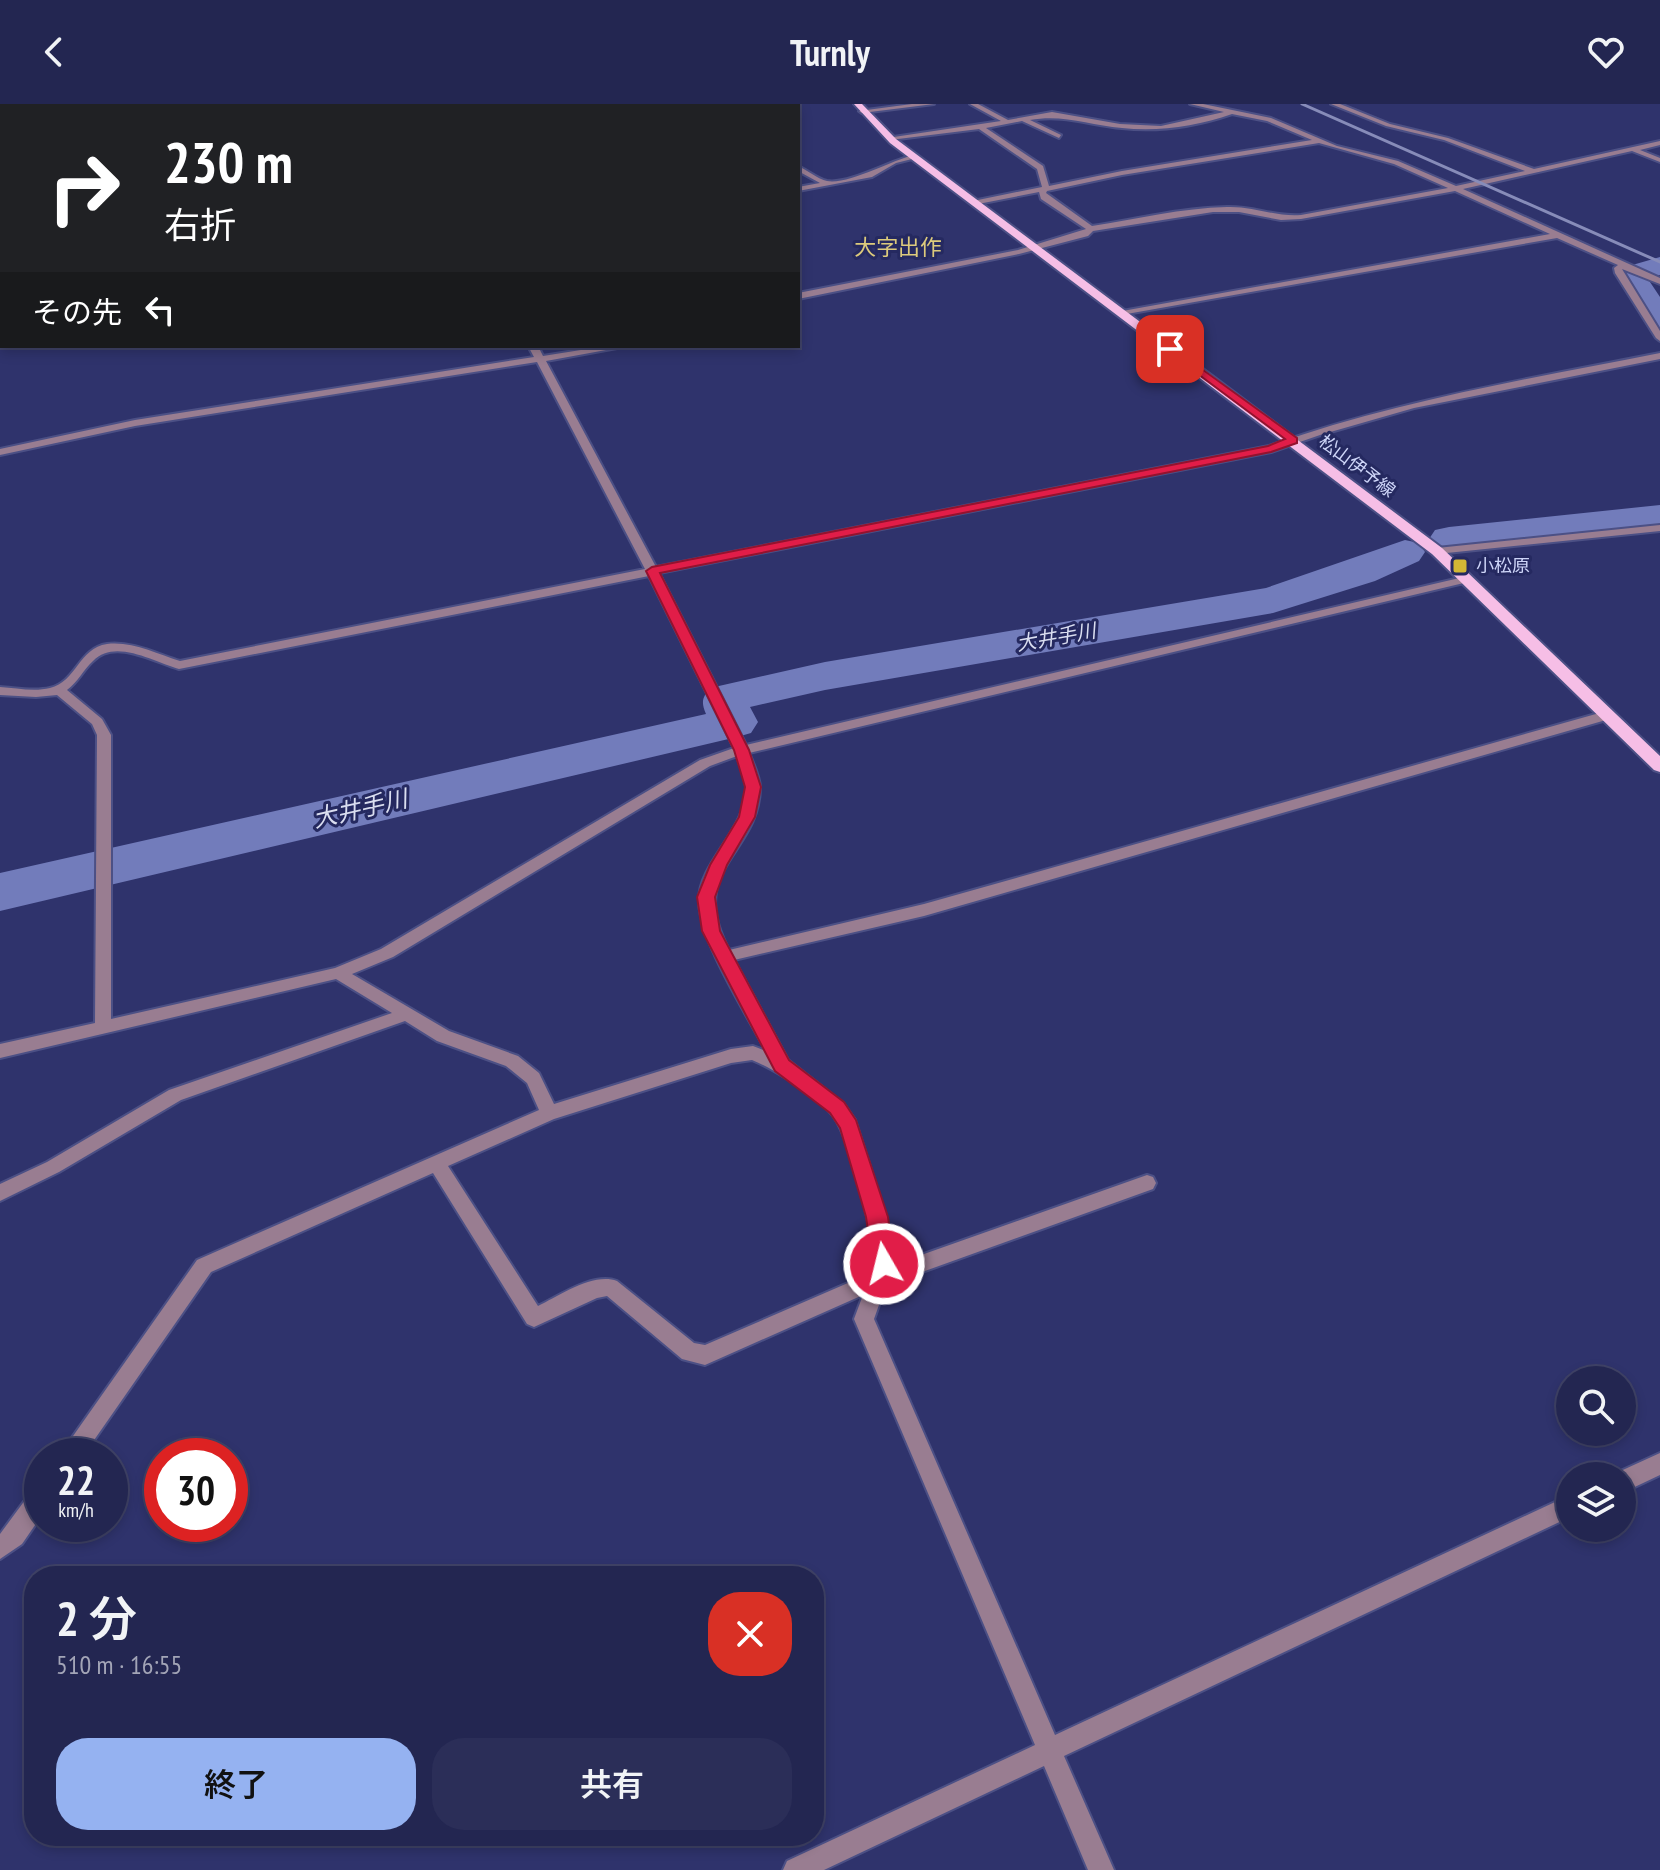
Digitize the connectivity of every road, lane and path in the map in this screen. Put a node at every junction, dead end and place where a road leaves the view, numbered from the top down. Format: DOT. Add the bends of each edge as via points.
graph roads {
  1 [pos="931,104"];
  2 [pos="973,104"];
  3 [pos="1193,104"];
  4 [pos="1334,104"];
  5 [pos="860,107"];
  6 [pos="1235,111"];
  7 [pos="1022,119"];
  8 [pos="1007,122"];
  9 [pos="980,127"];
  10 [pos="1059,136"];
  11 [pos="890,138"];
  12 [pos="1320,140"];
  13 [pos="1660,143"];
  14 [pos="1631,149"];
  15 [pos="914,157"];
  16 [pos="1660,160"];
  17 [pos="800,169"];
  18 [pos="1533,172"];
  19 [pos="826,183"];
  20 [pos="1046,187"];
  21 [pos="1458,188"];
  22 [pos="800,189"];
  23 [pos="976,203"];
  24 [pos="1091,229"];
  25 [pos="1558,235"];
  26 [pos="1036,247"];
  27 [pos="1624,265"];
  28 [pos="1660,281"];
  29 [pos="800,296"];
  30 [pos="1121,312"];
  31 [pos="1660,338"];
  32 [pos="534,348"];
  33 [pos="610,348"];
  34 [pos="1660,356"];
  35 [pos="540,359"];
  36 [pos="1293,440"];
  37 [pos="0,452"];
  38 [pos="1660,528"];
  39 [pos="1437,551"];
  40 [pos="652,571"];
  41 [pos="1468,579"];
  42 [pos="59,690"];
  43 [pos="0,691"];
  44 [pos="1608,715"];
  45 [pos="742,750"];
  46 [pos="1660,766"];
  47 [pos="724,957"];
  48 [pos="338,973"];
  49 [pos="405,1015"];
  50 [pos="103,1027"];
  51 [pos="0,1051"];
  52 [pos="782,1065"];
  53 [pos="549,1113"];
  54 [pos="437,1164"];
  55 [pos="1147,1183"];
  56 [pos="0,1193"];
  57 [pos="878,1279"];
  58 [pos="83,1438"];
  59 [pos="1660,1464"];
  60 [pos="1636,1475"];
  61 [pos="1556,1513"];
  62 [pos="24,1522"];
  63 [pos="0,1548"];
  64 [pos="1050,1752"];
  65 [pos="796,1870"];
  66 [pos="1101,1870"];
  1 -- 5 [label="street"];
  2 -- 8 [label="street"];
  3 -- 6 [label="street"];
  4 -- 18 [label="street"];
  5 -- 11 [label="main road, 松山伊予線"];
  6 -- 7 [label="street" via="1161,128 1061,114"];
  6 -- 12 [label="street"];
  7 -- 8 [label="street"];
  7 -- 10 [label="street"];
  8 -- 9 [label="street"];
  9 -- 11 [label="street"];
  9 -- 20 [label="street" via="1040,168"];
  11 -- 15 [label="main road, 松山伊予線"];
  12 -- 20 [label="street"];
  12 -- 21 [label="street" via="1396,162"];
  13 -- 14 [label="street"];
  14 -- 16 [label="street"];
  14 -- 18 [label="street"];
  15 -- 19 [label="street" via="869,175"];
  15 -- 23 [label="main road, 松山伊予線"];
  17 -- 19 [label="street"];
  18 -- 21 [label="street"];
  19 -- 22 [label="street"];
  20 -- 23 [label="street"];
  20 -- 24 [label="street" via="1044,197"];
  21 -- 24 [label="street" via="1301,217 1217,210"];
  21 -- 25 [label="street"];
  23 -- 26 [label="main road, 松山伊予線"];
  24 -- 26 [label="street"];
  25 -- 27 [label="street"];
  25 -- 30 [label="street"];
  26 -- 29 [label="street"];
  26 -- 30 [label="main road, 松山伊予線"];
  27 -- 28 [label="street"];
  27 -- 31 [label="street" via="1619,273"];
  30 -- 36 [label="main road, 松山伊予線"];
  32 -- 35 [label="street"];
  33 -- 35 [label="street"];
  34 -- 36 [label="street" via="1403,410"];
  35 -- 37 [label="street" via="135,423"];
  35 -- 40 [label="street"];
  36 -- 39 [label="main road, 松山伊予線"];
  36 -- 40 [label="street" via="1271,449"];
  38 -- 39 [label="street"];
  39 -- 41 [label="main road, 松山伊予線"];
  40 -- 42 [label="street" via="179,665 107,648 93,652"];
  40 -- 45 [label="street"];
  41 -- 44 [label="main road, 松山伊予線"];
  41 -- 45 [label="street"];
  42 -- 43 [label="street"];
  42 -- 50 [label="street" via="97,722 104,735"];
  44 -- 46 [label="main road, 松山伊予線"];
  44 -- 47 [label="street" via="924,910"];
  45 -- 47 [label="street" via="753,787 747,817 706,897 711,931"];
  45 -- 48 [label="street" via="705,763 387,953"];
  47 -- 52 [label="street"];
  48 -- 49 [label="street"];
  48 -- 50 [label="street"];
  49 -- 53 [label="street" via="443,1036 512,1061 533,1078"];
  49 -- 56 [label="street" via="175,1095"];
  50 -- 51 [label="street"];
  52 -- 53 [label="street" via="753,1053 731,1056"];
  52 -- 57 [label="street" via="837,1108 849,1125 877,1217 884,1264"];
  53 -- 54 [label="street"];
  54 -- 57 [label="street" via="534,1318 610,1287 689,1352 705,1355"];
  54 -- 58 [label="street" via="204,1266"];
  55 -- 57 [label="street"];
  57 -- 64 [label="street" via="864,1319"];
  59 -- 60 [label="street"];
  61 -- 64 [label="street"];
  62 -- 63 [label="street"];
  64 -- 65 [label="street"];
  64 -- 66 [label="street"];
}
